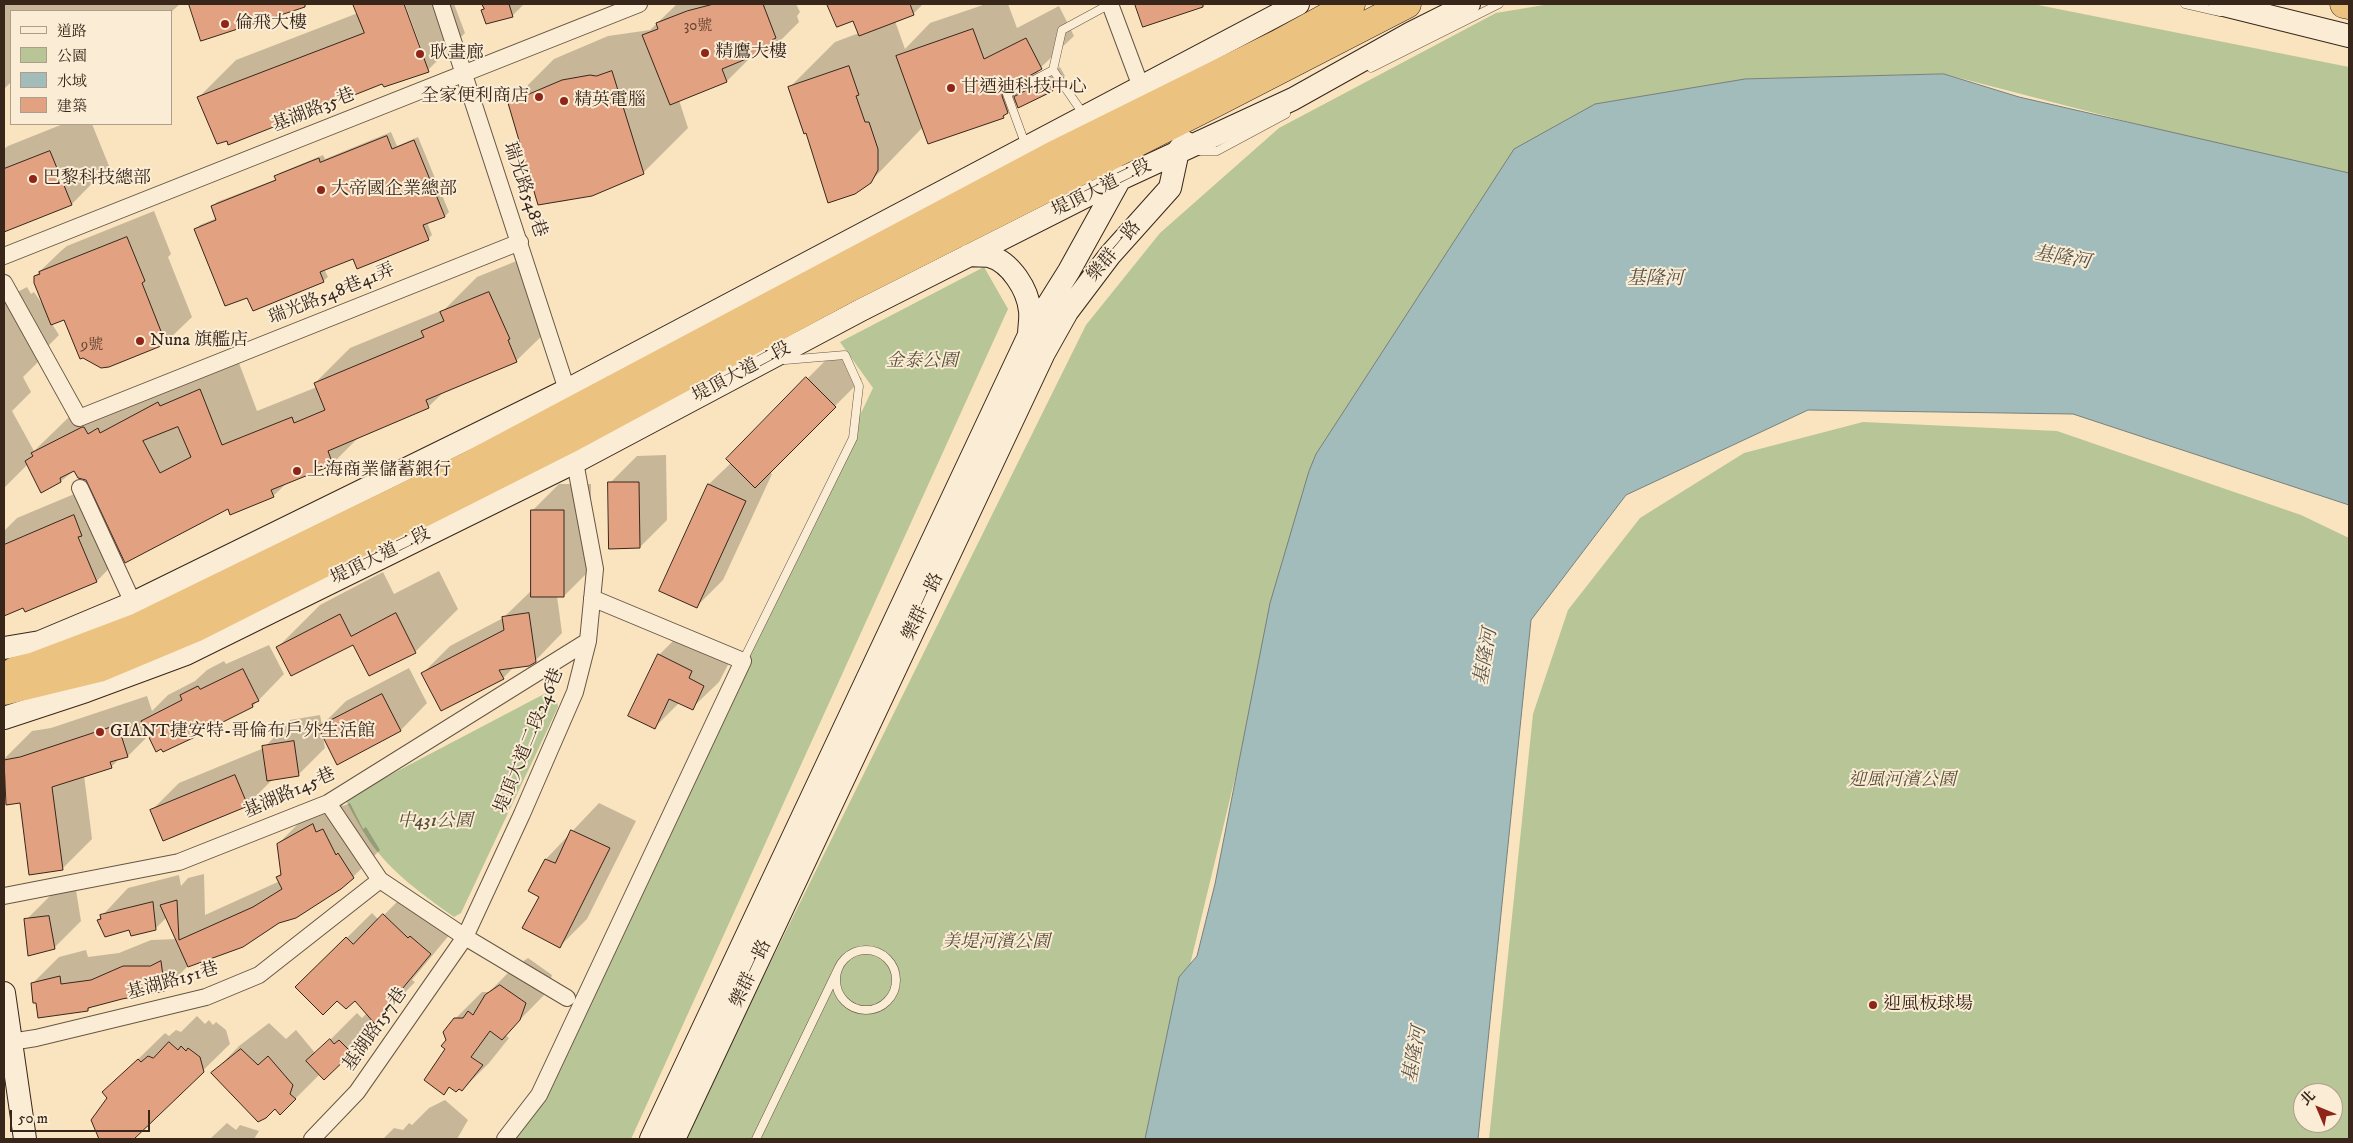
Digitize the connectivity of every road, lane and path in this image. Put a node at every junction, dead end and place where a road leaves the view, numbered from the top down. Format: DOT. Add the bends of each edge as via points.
graph roads {
  1 [pos="441,4"];
  2 [pos="639,4"];
  3 [pos="1110,4"];
  4 [pos="1351,4"];
  5 [pos="1407,4"];
  6 [pos="1469,4"];
  7 [pos="1499,4"];
  8 [pos="2185,4"];
  9 [pos="2220,4"];
  10 [pos="2344,4"];
  11 [pos="2349,5"];
  12 [pos="1284,7"];
  13 [pos="2349,36"];
  14 [pos="2349,44"];
  15 [pos="1053,70"];
  16 [pos="463,73"];
  17 [pos="1360,74"];
  18 [pos="1142,98"];
  19 [pos="1215,103"];
  20 [pos="1292,111"];
  21 [pos="1086,116"];
  22 [pos="1134,144"];
  23 [pos="1027,147"];
  24 [pos="1178,151"];
  25 [pos="1120,179"];
  26 [pos="520,242"];
  27 [pos="969,255"];
  28 [pos="4,256"];
  29 [pos="4,283"];
  30 [pos="1029,335"];
  31 [pos="759,364"];
  32 [pos="567,390"];
  33 [pos="575,462"];
  34 [pos="80,488"];
  35 [pos="592,598"];
  36 [pos="133,603"];
  37 [pos="588,641"];
  38 [pos="4,648"];
  39 [pos="743,661"];
  40 [pos="4,673"];
  41 [pos="4,691"];
  42 [pos="4,718"];
  43 [pos="328,803"];
  44 [pos="380,880"];
  45 [pos="4,896"];
  46 [pos="465,937"];
  47 [pos="839,967"];
  48 [pos="4,993"];
  49 [pos="567,998"];
  50 [pos="7,1042"];
  51 [pos="25,1139"];
  52 [pos="312,1139"];
  53 [pos="505,1139"];
  54 [pos="651,1139"];
  55 [pos="674,1139"];
  56 [pos="756,1139"];
  1 -- 16 [label="street, 瑞光路548巷"];
  2 -- 16 [label="street, 基湖路35巷"];
  3 -- 15 [label="lane" via="1062,30"];
  3 -- 18 [label="street"];
  4 -- 18 [label="highway" via="1280,42"];
  5 -- 19 [label="highway, 堤頂大道二段"];
  6 -- 24 [label="street, 堤頂大道二段" via="1293,99"];
  7 -- 17 [label="lane"];
  8 -- 14 [label="lane"];
  9 -- 13 [label="street"];
  10 -- 11 [label="highway"];
  12 -- 18 [label="street"];
  15 -- 21 [label="lane"];
  15 -- 23 [label="lane" via="1007,94"];
  16 -- 26 [label="street, 瑞光路548巷"];
  16 -- 28 [label="street, 基湖路35巷"];
  18 -- 21 [label="street"];
  18 -- 22 [label="street, 樂群一路"];
  18 -- 40 [label="highway" via="470,466 138,627 32,667"];
  19 -- 22 [label="highway, 堤頂大道二段"];
  19 -- 24 [label="street, 樂群一路"];
  20 -- 24 [label="lane" via="1217,152"];
  21 -- 23 [label="street"];
  22 -- 25 [label="street, 樂群一路"];
  22 -- 41 [label="highway, 堤頂大道二段" via="847,289 573,437 197,627 99,668"];
  23 -- 32 [label="street"];
  24 -- 25 [label="street, 堤頂大道二段"];
  24 -- 55 [label="street, 樂群一路" via="1170,188 1110,255 1066,312 1044,352"];
  25 -- 27 [label="street, 堤頂大道二段"];
  25 -- 30 [label="street, 樂群一路"];
  26 -- 29 [label="street, 瑞光路548巷41弄" via="79,418"];
  26 -- 32 [label="street, 瑞光路548巷"];
  27 -- 30 [label="street" via="989,256 1013,273 1023,287 1030,310"];
  27 -- 31 [label="street, 堤頂大道二段"];
  30 -- 54 [label="street, 樂群一路"];
  31 -- 33 [label="street, 堤頂大道二段"];
  31 -- 39 [label="lane" via="845,355 859,386 853,438"];
  32 -- 36 [label="street"];
  33 -- 35 [label="street, 堤頂大道二段246巷" via="595,569"];
  33 -- 42 [label="street, 堤頂大道二段" via="186,654 86,692"];
  34 -- 36 [label="street"];
  35 -- 37 [label="street, 堤頂大道二段246巷"];
  35 -- 39 [label="street"];
  36 -- 38 [label="street" via="40,642"];
  37 -- 43 [label="street, 基湖路145巷"];
  37 -- 46 [label="street, 堤頂大道二段246巷" via="575,692"];
  39 -- 53 [label="street" via="539,1095"];
  43 -- 44 [label="street"];
  43 -- 45 [label="street, 基湖路145巷" via="179,862"];
  44 -- 46 [label="street"];
  44 -- 50 [label="street, 基湖路151巷" via="260,975 206,997"];
  46 -- 49 [label="street"];
  46 -- 52 [label="street, 基湖路157巷" via="357,1092"];
  47 -- 47 [label="lane" via="837,986 846,1002 854,1007 872,1009 889,1000 894,992 896,974 893,965 879,952 861,950"];
  47 -- 56 [label="lane"];
  48 -- 50 [label="street"];
  50 -- 51 [label="street"];
}
